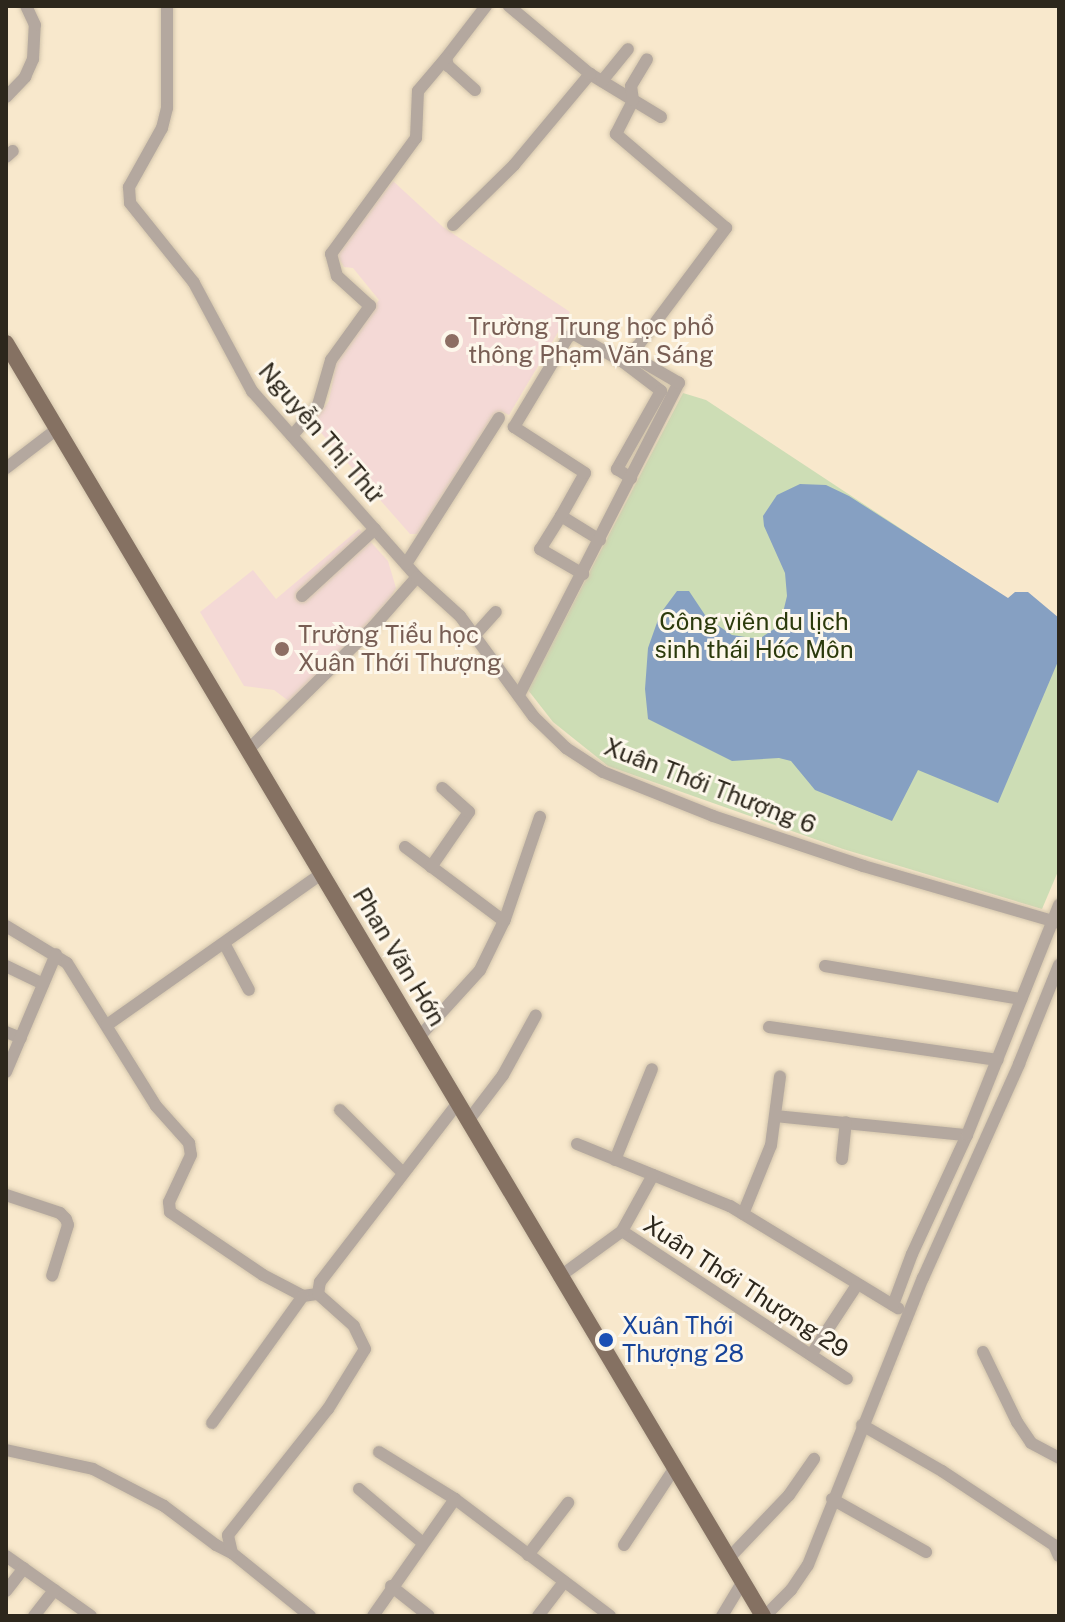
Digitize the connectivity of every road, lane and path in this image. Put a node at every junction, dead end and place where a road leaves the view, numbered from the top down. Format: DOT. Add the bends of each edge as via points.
graph roads {
  1 [pos="167,6"];
  2 [pos="486,6"];
  3 [pos="509,6"];
  4 [pos="25,7"];
  5 [pos="628,49"];
  6 [pos="446,58"];
  7 [pos="647,59"];
  8 [pos="590,74"];
  9 [pos="602,81"];
  10 [pos="475,90"];
  11 [pos="6,97"];
  12 [pos="633,100"];
  13 [pos="661,117"];
  14 [pos="453,225"];
  15 [pos="6,343"];
  16 [pos="499,418"];
  17 [pos="57,429"];
  18 [pos="292,436"];
  19 [pos="6,468"];
  20 [pos="631,478"];
  21 [pos="561,516"];
  22 [pos="375,529"];
  23 [pos="600,540"];
  24 [pos="406,564"];
  25 [pos="583,574"];
  26 [pos="417,577"];
  27 [pos="302,596"];
  28 [pos="496,612"];
  29 [pos="475,635"];
  30 [pos="519,695"];
  31 [pos="248,750"];
  32 [pos="442,788"];
  33 [pos="540,817"];
  34 [pos="405,847"];
  35 [pos="431,867"];
  36 [pos="321,874"];
  37 [pos="1059,905"];
  38 [pos="504,921"];
  39 [pos="1056,922"];
  40 [pos="6,926"];
  41 [pos="224,943"];
  42 [pos="56,954"];
  43 [pos="1059,965"];
  44 [pos="6,966"];
  45 [pos="825,966"];
  46 [pos="43,984"];
  47 [pos="249,990"];
  48 [pos="1021,999"];
  49 [pos="536,1015"];
  50 [pos="107,1025"];
  51 [pos="769,1027"];
  52 [pos="6,1032"];
  53 [pos="420,1036"];
  54 [pos="21,1038"];
  55 [pos="998,1060"];
  56 [pos="652,1069"];
  57 [pos="6,1072"];
  58 [pos="780,1077"];
  59 [pos="458,1103"];
  60 [pos="340,1110"];
  61 [pos="775,1116"];
  62 [pos="468,1121"];
  63 [pos="846,1122"];
  64 [pos="967,1135"];
  65 [pos="577,1144"];
  66 [pos="842,1159"];
  67 [pos="615,1160"];
  68 [pos="403,1173"];
  69 [pos="653,1175"];
  70 [pos="6,1195"];
  71 [pos="743,1214"];
  72 [pos="622,1231"];
  73 [pos="52,1276"];
  74 [pos="559,1277"];
  75 [pos="857,1285"];
  76 [pos="318,1294"];
  77 [pos="303,1296"];
  78 [pos="893,1305"];
  79 [pos="908,1313"];
  80 [pos="983,1352"];
  81 [pos="811,1355"];
  82 [pos="847,1379"];
  83 [pos="212,1423"];
  84 [pos="862,1425"];
  85 [pos="6,1450"];
  86 [pos="379,1452"];
  87 [pos="1059,1458"];
  88 [pos="814,1459"];
  89 [pos="674,1469"];
  90 [pos="359,1489"];
  91 [pos="455,1499"];
  92 [pos="832,1499"];
  93 [pos="568,1503"];
  94 [pos="423,1543"];
  95 [pos="624,1545"];
  96 [pos="926,1552"];
  97 [pos="232,1553"];
  98 [pos="528,1555"];
  99 [pos="6,1556"];
  100 [pos="1059,1556"];
  101 [pos="728,1559"];
  102 [pos="24,1568"];
  103 [pos="564,1582"];
  104 [pos="391,1586"];
  105 [pos="54,1590"];
  106 [pos="6,1591"];
  107 [pos="756,1604"];
  108 [pos="34,1616"];
  109 [pos="91,1616"];
  110 [pos="310,1616"];
  111 [pos="373,1616"];
  112 [pos="429,1616"];
  113 [pos="538,1616"];
  114 [pos="610,1616"];
  115 [pos="722,1616"];
  1 -- 18 [label="street, Nguyễn Thị Thử" via="167,108 162,128 129,187 130,203 194,283 241,376"];
  2 -- 6 [label="street"];
  3 -- 8 [label="street"];
  4 -- 11 [label="street" via="35,25 33,59"];
  5 -- 9 [label="street"];
  6 -- 10 [label="street"];
  6 -- 18 [label="street" via="418,91 416,138 331,254 337,276 370,306 331,360 318,405"];
  7 -- 12 [label="street" via="631,86"];
  8 -- 9 [label="street"];
  8 -- 14 [label="street" via="514,165"];
  9 -- 12 [label="street"];
  12 -- 13 [label="street"];
  12 -- 20 [label="street" via="616,134 726,228 637,347 641,361 679,383"];
  15 -- 17 [label="main road, Phan Văn Hớn"];
  16 -- 24 [label="street"];
  17 -- 19 [label="street"];
  17 -- 31 [label="main road, Phan Văn Hớn"];
  18 -- 22 [label="street, Nguyễn Thị Thử"];
  20 -- 21 [label="street" via="617,469 661,391 574,334 514,427 585,473"];
  20 -- 23 [label="street"];
  21 -- 23 [label="street"];
  21 -- 25 [label="street" via="540,549"];
  22 -- 24 [label="street, Nguyễn Thị Thử"];
  22 -- 27 [label="street"];
  23 -- 25 [label="street"];
  24 -- 26 [label="street, Nguyễn Thị Thử"];
  25 -- 30 [label="street"];
  26 -- 29 [label="street, Xuân Thới Thượng 6"];
  26 -- 31 [label="street"];
  28 -- 29 [label="street"];
  29 -- 30 [label="street, Xuân Thới Thượng 6"];
  30 -- 39 [label="street, Xuân Thới Thượng 6" via="566,748 614,777 863,866"];
  31 -- 36 [label="main road, Phan Văn Hớn"];
  32 -- 35 [label="street" via="469,812"];
  33 -- 38 [label="street"];
  34 -- 35 [label="street"];
  35 -- 38 [label="street"];
  36 -- 41 [label="street"];
  36 -- 53 [label="main road, Phan Văn Hớn"];
  37 -- 39 [label="street"];
  38 -- 53 [label="street" via="480,970"];
  39 -- 48 [label="street"];
  40 -- 42 [label="street"];
  41 -- 47 [label="street"];
  41 -- 50 [label="street"];
  42 -- 46 [label="street"];
  42 -- 50 [label="street"];
  43 -- 79 [label="street"];
  44 -- 46 [label="street"];
  45 -- 48 [label="street"];
  46 -- 54 [label="street"];
  48 -- 55 [label="street"];
  49 -- 62 [label="street" via="503,1075"];
  50 -- 77 [label="street" via="156,1106 189,1143 191,1155 169,1202 170,1212"];
  51 -- 55 [label="street"];
  52 -- 54 [label="street"];
  53 -- 59 [label="main road, Phan Văn Hớn"];
  54 -- 57 [label="street"];
  55 -- 64 [label="street"];
  56 -- 67 [label="street"];
  58 -- 61 [label="street"];
  59 -- 62 [label="main road, Phan Văn Hớn"];
  59 -- 68 [label="street"];
  60 -- 68 [label="street"];
  61 -- 63 [label="street"];
  61 -- 71 [label="street" via="771,1145"];
  62 -- 74 [label="main road, Phan Văn Hớn"];
  63 -- 64 [label="street"];
  63 -- 66 [label="street"];
  64 -- 78 [label="street"];
  65 -- 67 [label="street"];
  67 -- 69 [label="street"];
  68 -- 76 [label="street" via="328,1269"];
  69 -- 71 [label="street"];
  69 -- 72 [label="street"];
  70 -- 73 [label="street" via="66,1219"];
  71 -- 75 [label="street"];
  72 -- 74 [label="street"];
  72 -- 81 [label="street, Xuân Thới Thượng 29"];
  74 -- 89 [label="main road, Phan Văn Hớn"];
  75 -- 78 [label="street"];
  75 -- 81 [label="street"];
  76 -- 77 [label="street"];
  76 -- 97 [label="street" via="354,1326 365,1349 328,1409 234,1524 228,1535"];
  77 -- 83 [label="street"];
  78 -- 79 [label="street"];
  79 -- 84 [label="street"];
  80 -- 87 [label="street" via="1031,1443"];
  81 -- 82 [label="street, Xuân Thới Thượng 29"];
  84 -- 92 [label="street"];
  84 -- 100 [label="street" via="1054,1545"];
  85 -- 97 [label="street" via="93,1469 164,1506"];
  86 -- 91 [label="street"];
  88 -- 101 [label="street" via="789,1495"];
  89 -- 95 [label="street"];
  89 -- 101 [label="main road, Phan Văn Hớn"];
  90 -- 94 [label="street"];
  91 -- 94 [label="street"];
  91 -- 98 [label="street"];
  92 -- 96 [label="street"];
  92 -- 107 [label="street" via="808,1565 791,1590"];
  93 -- 98 [label="street"];
  94 -- 104 [label="street"];
  97 -- 110 [label="street"];
  98 -- 103 [label="street"];
  99 -- 102 [label="street"];
  101 -- 107 [label="main road, Phan Văn Hớn"];
  102 -- 105 [label="street"];
  102 -- 106 [label="street"];
  103 -- 113 [label="street"];
  103 -- 114 [label="street"];
  104 -- 111 [label="street"];
  104 -- 112 [label="street"];
  105 -- 108 [label="street"];
  105 -- 109 [label="street"];
  107 -- 115 [label="street"];
}
